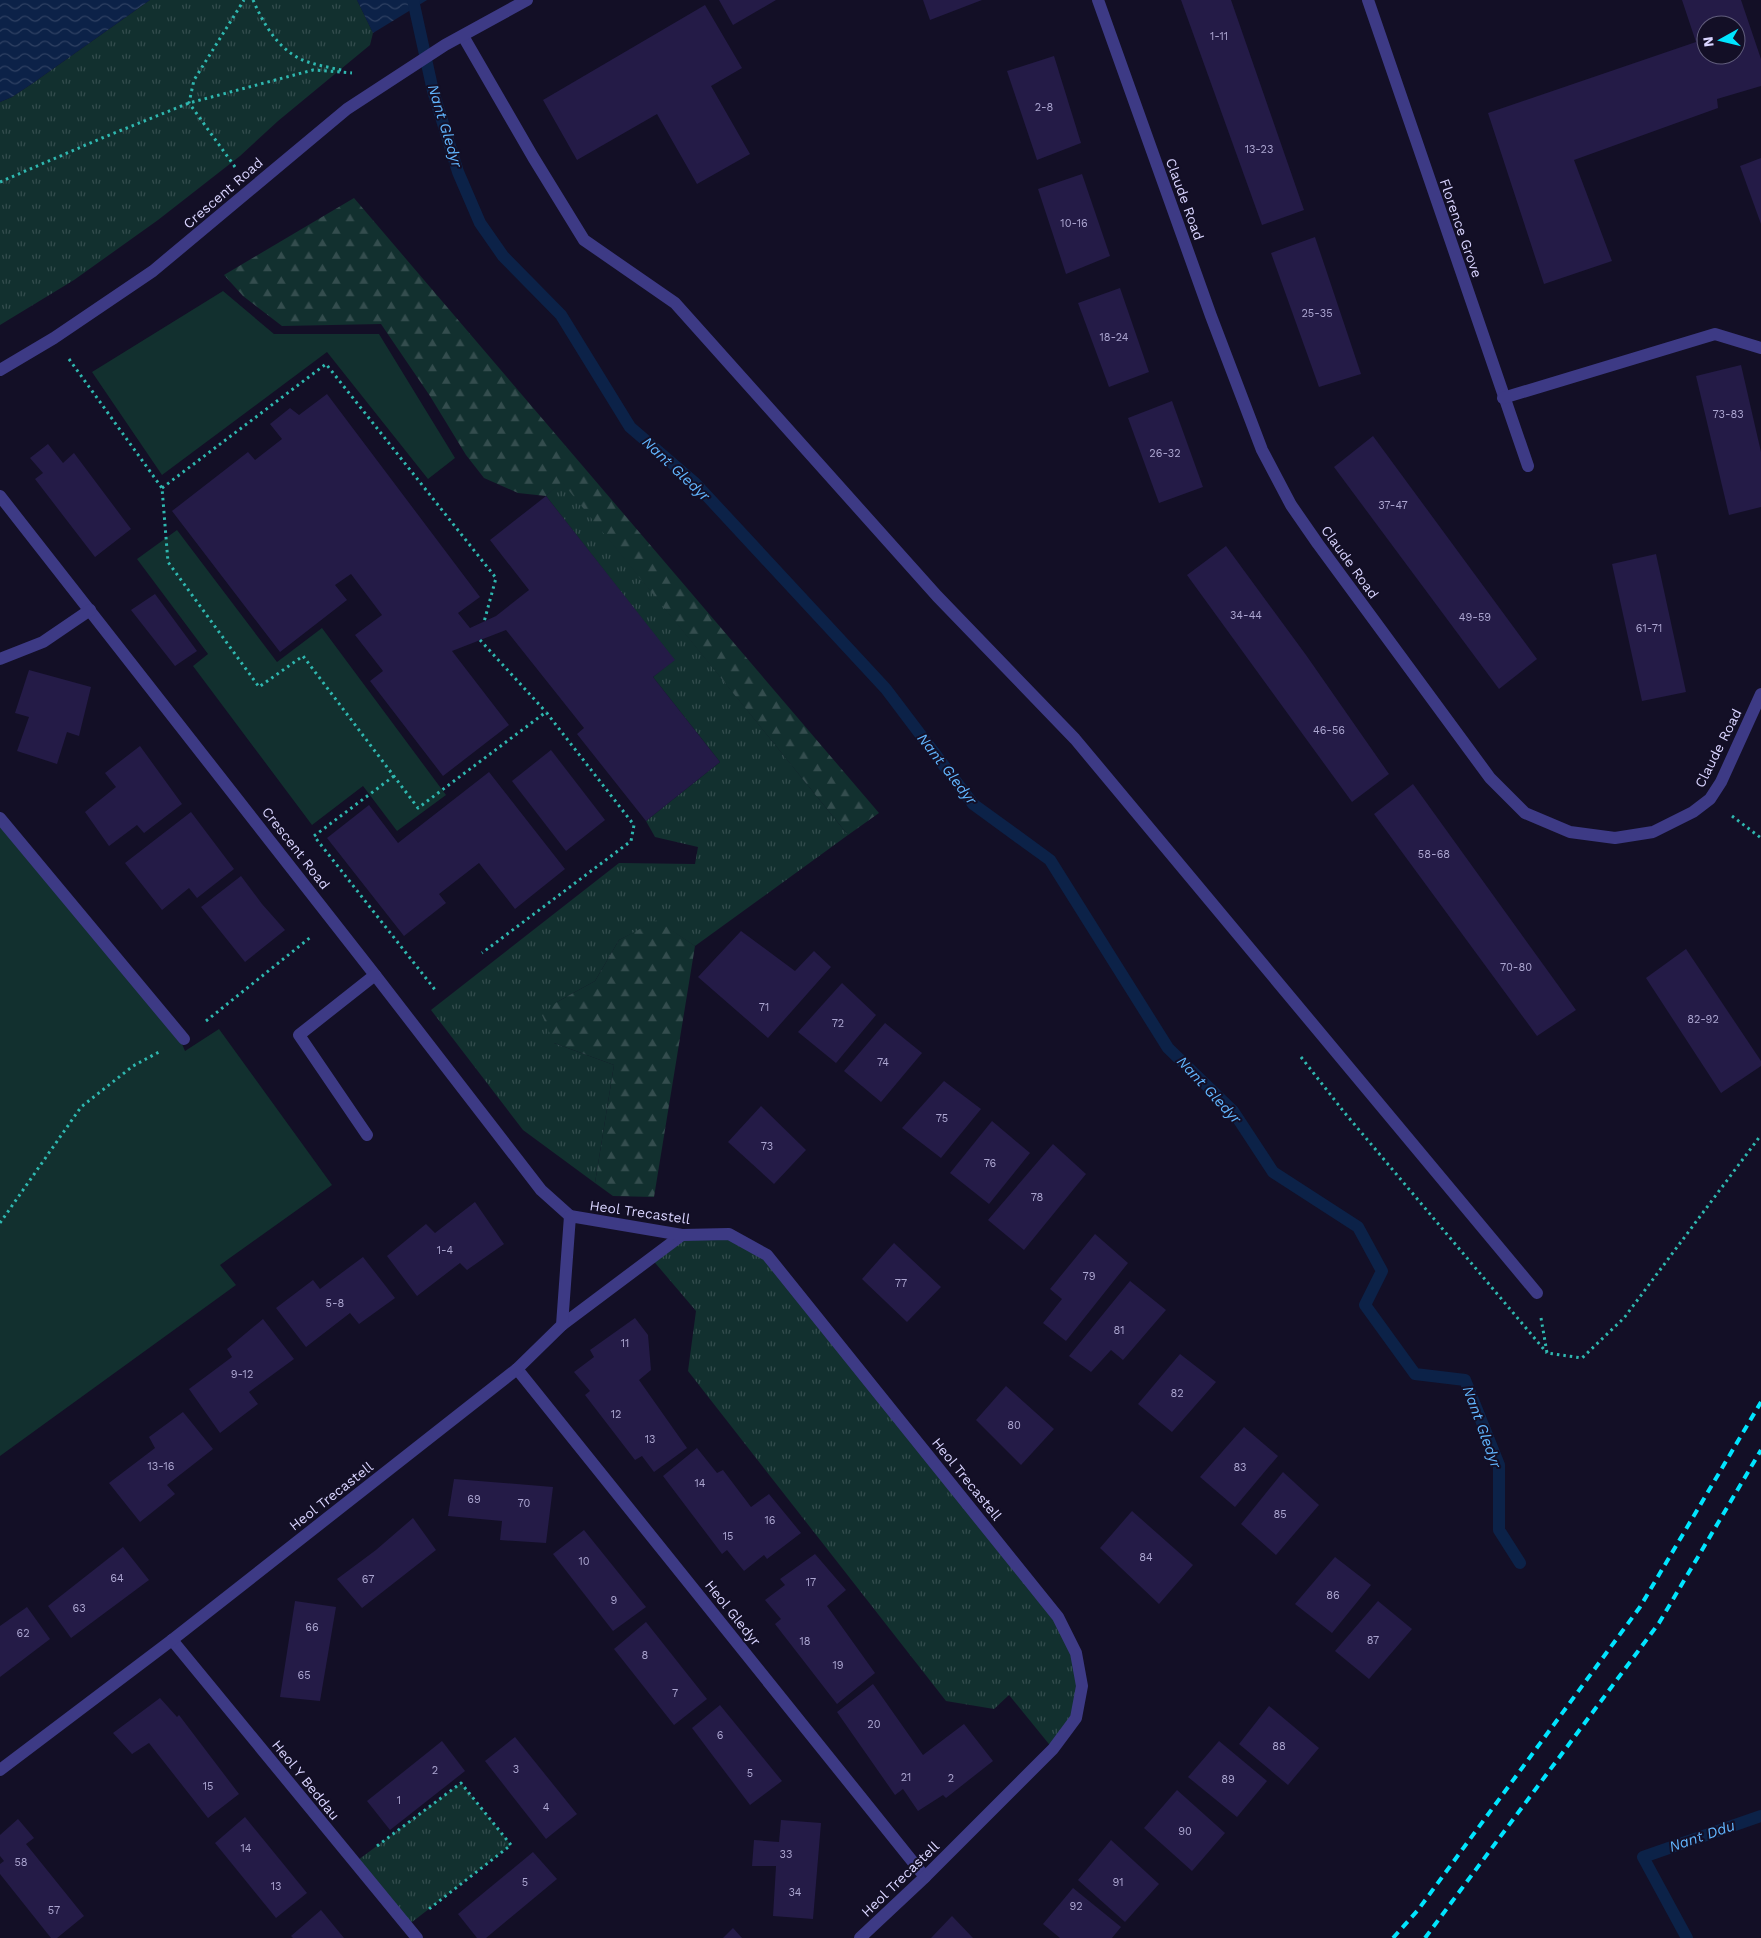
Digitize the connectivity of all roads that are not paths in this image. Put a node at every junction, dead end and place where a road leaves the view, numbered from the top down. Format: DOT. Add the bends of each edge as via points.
graph roads {
  1 [pos="527,0"];
  2 [pos="1098,0"];
  3 [pos="1368,0"];
  4 [pos="463,36"];
  5 [pos="1761,348"];
  6 [pos="0,370"];
  7 [pos="1503,398"];
  8 [pos="1528,466"];
  9 [pos="0,496"];
  10 [pos="90,610"];
  11 [pos="0,659"];
  12 [pos="1761,694"];
  13 [pos="0,818"];
  14 [pos="375,975"];
  15 [pos="184,1039"];
  16 [pos="366,1135"];
  17 [pos="570,1216"];
  18 [pos="682,1235"];
  19 [pos="1537,1294"];
  20 [pos="562,1324"];
  21 [pos="517,1369"];
  22 [pos="172,1640"];
  23 [pos="0,1770"];
  24 [pos="925,1877"];
  25 [pos="417,1938"];
  26 [pos="860,1938"];
  1 -- 4 [label="street, Crescent Road"];
  2 -- 12 [label="street, Claude Road" via="1262,450 1291,505 1318,544 1490,778 1525,813 1570,832 1615,838 1652,832 1693,812 1710,799"];
  3 -- 7 [label="street, Florence Grove"];
  4 -- 6 [label="street, Crescent Road" via="347,109 153,271"];
  4 -- 19 [label="street" via="584,240 675,304 937,596 1075,740"];
  5 -- 7 [label="street" via="1715,334"];
  7 -- 8 [label="street, Florence Grove"];
  9 -- 10 [label="street, Crescent Road"];
  10 -- 11 [label="street" via="44,642"];
  10 -- 14 [label="street, Crescent Road"];
  13 -- 15 [label="street"];
  14 -- 16 [label="street" via="299,1035"];
  14 -- 17 [label="street, Crescent Road" via="541,1190"];
  17 -- 18 [label="street, Heol Trecastell"];
  17 -- 20 [label="street, Heol Trecastell"];
  18 -- 20 [label="street"];
  18 -- 24 [label="street, Heol Trecastell" via="728,1234 767,1254 1058,1616 1076,1653 1082,1686 1076,1718 1053,1749"];
  20 -- 21 [label="street, Heol Trecastell"];
  21 -- 22 [label="street, Heol Trecastell"];
  21 -- 24 [label="street, Heol Gledyr"];
  22 -- 23 [label="street, Heol Trecastell"];
  22 -- 25 [label="street, Heol Y Beddau"];
  24 -- 26 [label="street, Heol Trecastell"];
}
